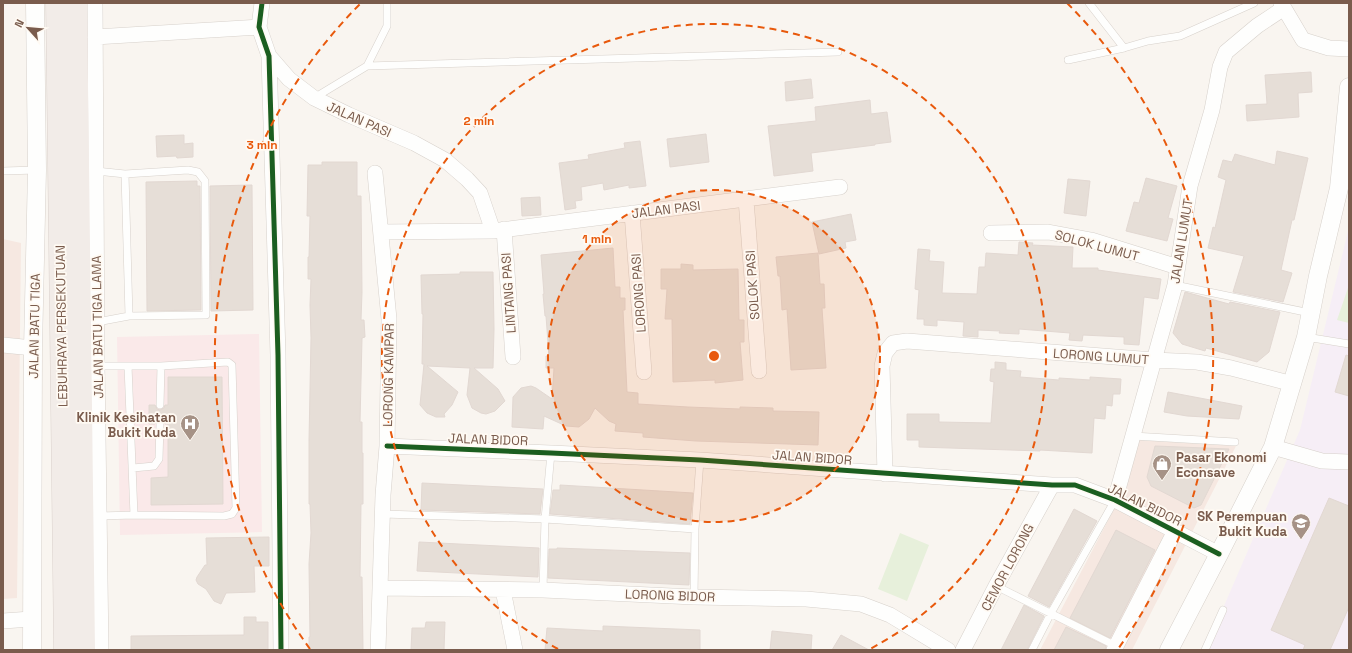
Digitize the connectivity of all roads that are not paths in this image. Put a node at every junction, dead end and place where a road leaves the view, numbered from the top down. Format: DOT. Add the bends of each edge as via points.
graph roads {
  1 [pos="35,3"];
  2 [pos="57,3"];
  3 [pos="76,3"];
  4 [pos="95,3"];
  5 [pos="262,3"];
  6 [pos="387,3"];
  7 [pos="1089,3"];
  8 [pos="1254,3"];
  9 [pos="1282,5"];
  10 [pos="259,27"];
  11 [pos="95,37"];
  12 [pos="1124,48"];
  13 [pos="1349,49"];
  14 [pos="838,52"];
  15 [pos="269,56"];
  16 [pos="1068,60"];
  17 [pos="367,66"];
  18 [pos="1349,88"];
  19 [pos="314,98"];
  20 [pos="1348,107"];
  21 [pos="37,170"];
  22 [pos="3,171"];
  23 [pos="96,171"];
  24 [pos="375,173"];
  25 [pos="125,174"];
  26 [pos="840,187"];
  27 [pos="746,199"];
  28 [pos="632,213"];
  29 [pos="498,230"];
  30 [pos="381,232"];
  31 [pos="991,234"];
  32 [pos="1178,267"];
  33 [pos="1175,286"];
  34 [pos="1311,314"];
  35 [pos="129,316"];
  36 [pos="97,322"];
  37 [pos="1306,337"];
  38 [pos="1349,344"];
  39 [pos="3,345"];
  40 [pos="33,348"];
  41 [pos="513,357"];
  42 [pos="1154,360"];
  43 [pos="97,366"];
  44 [pos="128,366"];
  45 [pos="161,366"];
  46 [pos="759,371"];
  47 [pos="644,372"];
  48 [pos="1293,384"];
  49 [pos="160,405"];
  50 [pos="160,424"];
  51 [pos="1132,436"];
  52 [pos="1235,442"];
  53 [pos="387,446"];
  54 [pos="1273,447"];
  55 [pos="550,453"];
  56 [pos="700,460"];
  57 [pos="1349,462"];
  58 [pos="133,468"];
  59 [pos="885,474"];
  60 [pos="1052,485"];
  61 [pos="1115,500"];
  62 [pos="383,514"];
  63 [pos="134,515"];
  64 [pos="100,516"];
  65 [pos="545,519"];
  66 [pos="695,529"];
  67 [pos="1175,531"];
  68 [pos="1220,554"];
  69 [pos="996,586"];
  70 [pos="380,588"];
  71 [pos="503,590"];
  72 [pos="543,590"];
  73 [pos="694,597"];
  74 [pos="1223,610"];
  75 [pos="1051,613"];
  76 [pos="31,619"];
  77 [pos="3,621"];
  78 [pos="1115,648"];
  79 [pos="32,650"];
  80 [pos="65,650"];
  81 [pos="84,650"];
  82 [pos="101,650"];
  83 [pos="281,650"];
  84 [pos="378,650"];
  85 [pos="515,650"];
  86 [pos="948,650"];
  87 [pos="963,650"];
  88 [pos="1032,650"];
  89 [pos="1168,650"];
  90 [pos="1205,650"];
  1 -- 21 [label="street, JALAN BATU TIGA"];
  2 -- 80 [label="highway, LEBUHRAYA PERSEKUTUAN"];
  3 -- 81 [label="highway, LEBUHRAYA PERSEKUTUAN"];
  4 -- 11 [label="street, JALAN BATU TIGA LAMA"];
  5 -- 10 [label="street"];
  6 -- 17 [label="lane" via="387,26"];
  7 -- 12 [label="lane"];
  8 -- 12 [label="lane" via="1180,36"];
  9 -- 13 [label="street" via="1303,40 1329,48"];
  9 -- 32 [label="street, JALAN LUMUT" via="1226,52 1220,67 1212,110 1190,186"];
  10 -- 11 [label="street"];
  10 -- 15 [label="street"];
  11 -- 23 [label="street, JALAN BATU TIGA LAMA"];
  12 -- 16 [label="lane"];
  14 -- 17 [label="lane"];
  15 -- 19 [label="street, JALAN PASI" via="289,80"];
  15 -- 83 [label="street" via="278,355"];
  17 -- 19 [label="lane"];
  18 -- 20 [label="street"];
  19 -- 29 [label="street, JALAN PASI" via="414,143 444,160 480,193"];
  20 -- 34 [label="street" via="1339,188"];
  21 -- 22 [label="lane"];
  21 -- 40 [label="street, JALAN BATU TIGA"];
  23 -- 25 [label="lane"];
  23 -- 36 [label="street, JALAN BATU TIGA LAMA"];
  24 -- 30 [label="street, LORONG KAMPAR"];
  25 -- 35 [label="lane"];
  25 -- 35 [label="lane" via="188,170 198,172 205,181 206,315"];
  26 -- 27 [label="street, JALAN PASI"];
  27 -- 28 [label="street, JALAN PASI"];
  27 -- 46 [label="street, SOLOK PASI"];
  28 -- 29 [label="street, JALAN PASI"];
  28 -- 47 [label="street, LORONG PASI"];
  29 -- 30 [label="street, JALAN PASI"];
  29 -- 41 [label="street, LINTANG PASI"];
  30 -- 53 [label="street, LORONG KAMPAR" via="389,319"];
  31 -- 32 [label="street, SOLOK LUMUT" via="1048,232 1091,240"];
  32 -- 33 [label="street, JALAN LUMUT"];
  33 -- 34 [label="lane"];
  33 -- 42 [label="street, JALAN LUMUT"];
  34 -- 37 [label="street"];
  35 -- 36 [label="lane"];
  36 -- 43 [label="street, JALAN BATU TIGA LAMA"];
  37 -- 38 [label="lane"];
  37 -- 48 [label="street"];
  39 -- 40 [label="street"];
  40 -- 76 [label="street, JALAN BATU TIGA"];
  42 -- 48 [label="street, LORONG LUMUT" via="1197,362"];
  42 -- 51 [label="street, JALAN LUMUT"];
  42 -- 59 [label="street, LORONG LUMUT" via="907,341 893,343 885,353 882,366"];
  43 -- 44 [label="lane"];
  43 -- 64 [label="street, JALAN BATU TIGA LAMA"];
  44 -- 45 [label="lane"];
  44 -- 58 [label="lane"];
  45 -- 49 [label="lane"];
  45 -- 63 [label="lane" via="228,362 232,365 236,508 232,514 224,516"];
  48 -- 54 [label="street"];
  50 -- 58 [label="lane" via="159,459 154,466"];
  51 -- 52 [label="lane"];
  51 -- 61 [label="street, JALAN LUMUT"];
  53 -- 55 [label="street, JALAN BIDOR"];
  53 -- 62 [label="street, LORONG KAMPAR"];
  54 -- 57 [label="street" via="1322,462"];
  54 -- 68 [label="street"];
  55 -- 56 [label="street, JALAN BIDOR"];
  55 -- 65 [label="lane"];
  56 -- 59 [label="street, JALAN BIDOR"];
  56 -- 66 [label="lane"];
  58 -- 63 [label="lane"];
  59 -- 60 [label="street, JALAN BIDOR"];
  60 -- 61 [label="street, JALAN BIDOR" via="1075,485"];
  60 -- 69 [label="street, CEMOR LORONG"];
  61 -- 67 [label="street, JALAN BIDOR"];
  61 -- 75 [label="lane"];
  62 -- 65 [label="lane"];
  62 -- 70 [label="street, LORONG KAMPAR"];
  63 -- 64 [label="lane"];
  64 -- 82 [label="street, JALAN BATU TIGA LAMA"];
  65 -- 66 [label="lane"];
  65 -- 72 [label="lane"];
  66 -- 73 [label="lane"];
  67 -- 68 [label="street, JALAN BIDOR"];
  67 -- 78 [label="street"];
  68 -- 89 [label="street"];
  69 -- 75 [label="lane"];
  69 -- 87 [label="street, CEMOR LORONG"];
  70 -- 71 [label="street, LORONG BIDOR"];
  70 -- 84 [label="street, LORONG KAMPAR"];
  71 -- 72 [label="street, LORONG BIDOR"];
  71 -- 85 [label="street"];
  72 -- 73 [label="street, LORONG BIDOR"];
  73 -- 86 [label="street, LORONG BIDOR" via="806,599 861,604 890,615"];
  74 -- 90 [label="lane"];
  75 -- 78 [label="lane"];
  75 -- 88 [label="lane"];
  76 -- 77 [label="street"];
  76 -- 79 [label="street, JALAN BATU TIGA"];
}
